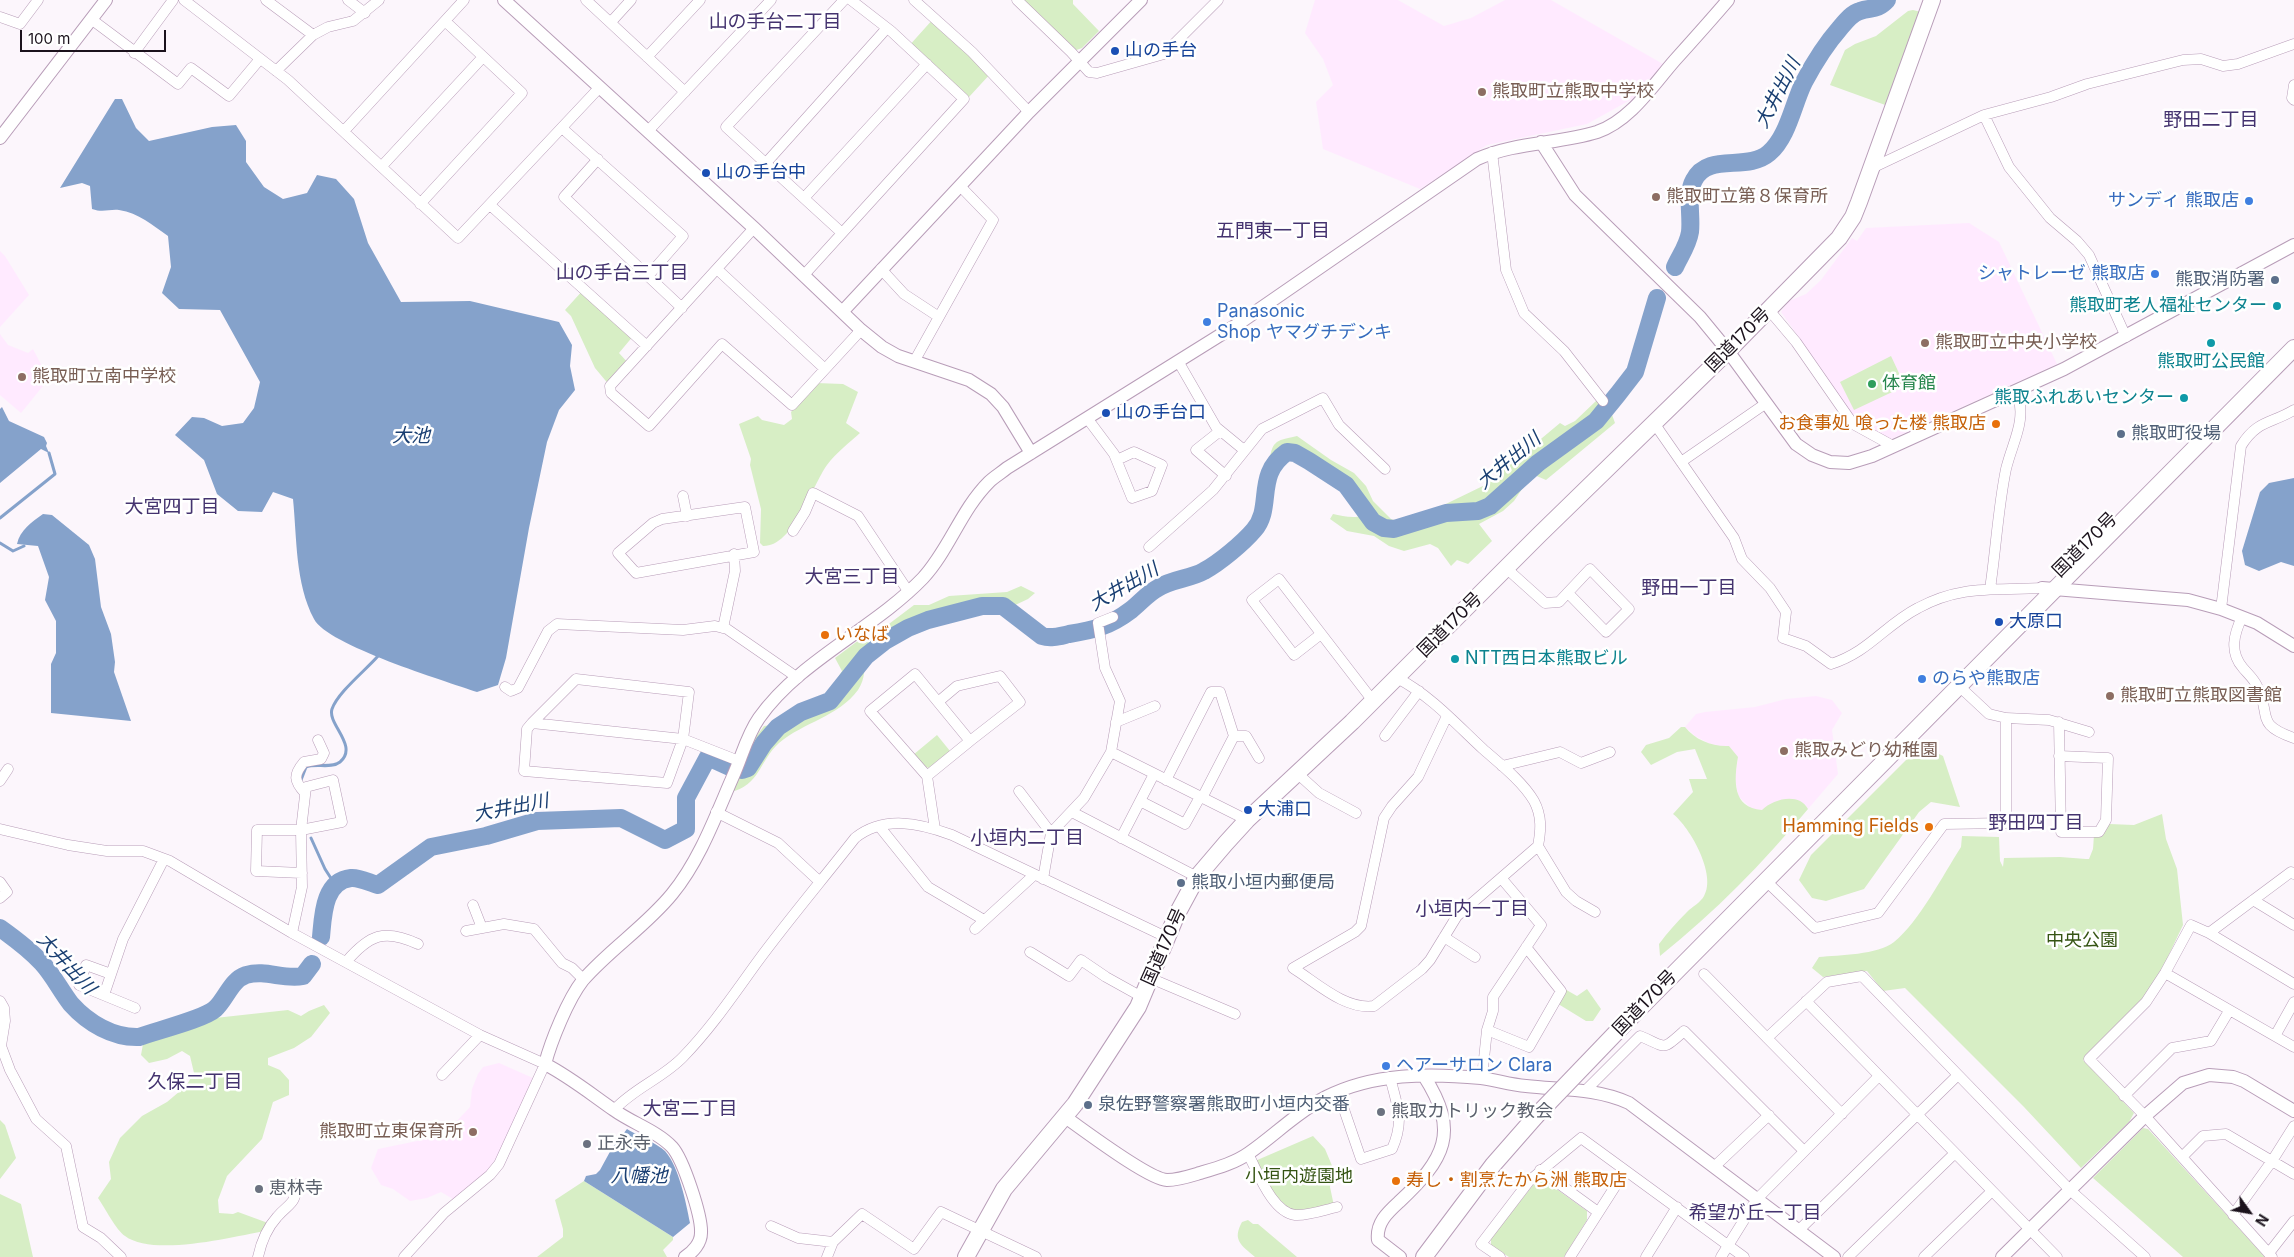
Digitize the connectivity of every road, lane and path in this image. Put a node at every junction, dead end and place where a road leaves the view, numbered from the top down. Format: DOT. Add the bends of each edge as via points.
graph roads {
  1 [pos="38,0"];
  2 [pos="106,0"];
  3 [pos="173,0"];
  4 [pos="184,0"];
  5 [pos="266,0"];
  6 [pos="348,0"];
  7 [pos="379,0"];
  8 [pos="464,0"];
  9 [pos="504,0"];
  10 [pos="586,0"];
  11 [pos="631,0"];
  12 [pos="700,0"];
  13 [pos="771,0"];
  14 [pos="844,0"];
  15 [pos="851,0"];
  16 [pos="914,0"];
  17 [pos="1017,0"];
  18 [pos="1141,0"];
  19 [pos="1218,0"];
  20 [pos="1728,0"];
  21 [pos="1932,0"];
  22 [pos="364,13"];
  23 [pos="0,17"];
  24 [pos="91,19"];
  25 [pos="445,21"];
  26 [pos="610,22"];
  27 [pos="887,28"];
  28 [pos="312,35"];
  29 [pos="2294,44"];
  30 [pos="134,53"];
  31 [pos="483,57"];
  32 [pos="647,57"];
  33 [pos="260,59"];
  34 [pos="1079,61"];
  35 [pos="927,64"];
  36 [pos="276,71"];
  37 [pos="2294,85"];
  38 [pos="600,87"];
  39 [pos="684,92"];
  40 [pos="2294,100"];
  41 [pos="1029,112"];
  42 [pos="1984,115"];
  43 [pos="562,128"];
  44 [pos="344,130"];
  45 [pos="648,131"];
  46 [pos="0,138"];
  47 [pos="1541,142"];
  48 [pos="1492,152"];
  49 [pos="598,159"];
  50 [pos="766,163"];
  51 [pos="382,166"];
  52 [pos="1872,168"];
  53 [pos="960,186"];
  54 [pos="804,198"];
  55 [pos="420,204"];
  56 [pos="490,205"];
  57 [pos="754,228"];
  58 [pos="842,233"];
  59 [pos="2294,244"];
  60 [pos="882,269"];
  61 [pos="718,270"];
  62 [pos="804,275"];
  63 [pos="648,276"];
  64 [pos="682,308"];
  65 [pos="1769,310"];
  66 [pos="842,311"];
  67 [pos="939,317"];
  68 [pos="861,330"];
  69 [pos="2294,334"];
  70 [pos="2126,337"];
  71 [pos="647,346"];
  72 [pos="2294,348"];
  73 [pos="1728,351"];
  74 [pos="915,360"];
  75 [pos="1178,361"];
  76 [pos="826,369"];
  77 [pos="2017,390"];
  78 [pos="1603,401"];
  79 [pos="1765,404"];
  80 [pos="2294,410"];
  81 [pos="1087,418"];
  82 [pos="1654,424"];
  83 [pos="1220,431"];
  84 [pos="1893,446"];
  85 [pos="1244,450"];
  86 [pos="1031,454"];
  87 [pos="1117,460"];
  88 [pos="1681,462"];
  89 [pos="1385,469"];
  90 [pos="1226,476"];
  91 [pos="683,496"];
  92 [pos="687,516"];
  93 [pos="792,531"];
  94 [pos="1149,547"];
  95 [pos="734,554"];
  96 [pos="1506,568"];
  97 [pos="1990,589"];
  98 [pos="2049,589"];
  99 [pos="908,591"];
  100 [pos="1568,593"];
  101 [pos="2221,609"];
  102 [pos="1113,617"];
  103 [pos="2242,617"];
  104 [pos="723,628"];
  105 [pos="1321,634"];
  106 [pos="2294,646"];
  107 [pos="798,678"];
  108 [pos="1397,678"];
  109 [pos="505,687"];
  110 [pos="1960,687"];
  111 [pos="1418,691"];
  112 [pos="1372,701"];
  113 [pos="938,702"];
  114 [pos="1155,706"];
  115 [pos="1447,716"];
  116 [pos="2006,718"];
  117 [pos="1116,722"];
  118 [pos="2058,722"];
  119 [pos="532,723"];
  120 [pos="2089,732"];
  121 [pos="1234,736"];
  122 [pos="1385,736"];
  123 [pos="2294,738"];
  124 [pos="682,739"];
  125 [pos="318,740"];
  126 [pos="970,741"];
  127 [pos="1111,752"];
  128 [pos="1610,752"];
  129 [pos="2059,756"];
  130 [pos="1259,758"];
  131 [pos="739,760"];
  132 [pos="1882,762"];
  133 [pos="1502,766"];
  134 [pos="8,769"];
  135 [pos="1154,774"];
  136 [pos="1298,774"];
  137 [pos="927,776"];
  138 [pos="1166,780"];
  139 [pos="0,781"];
  140 [pos="1019,791"];
  141 [pos="305,792"];
  142 [pos="1201,798"];
  143 [pos="1140,801"];
  144 [pos="716,812"];
  145 [pos="1072,812"];
  146 [pos="1356,813"];
  147 [pos="1247,820"];
  148 [pos="879,826"];
  149 [pos="0,829"];
  150 [pos="935,829"];
  151 [pos="301,830"];
  152 [pos="1051,833"];
  153 [pos="1121,838"];
  154 [pos="1538,846"];
  155 [pos="164,859"];
  156 [pos="302,873"];
  157 [pos="2294,874"];
  158 [pos="1038,877"];
  159 [pos="1197,877"];
  160 [pos="1502,879"];
  161 [pos="1765,880"];
  162 [pos="0,882"];
  163 [pos="820,882"];
  164 [pos="0,898"];
  165 [pos="2253,900"];
  166 [pos="473,906"];
  167 [pos="1595,912"];
  168 [pos="984,920"];
  169 [pos="2294,925"];
  170 [pos="482,928"];
  171 [pos="975,929"];
  172 [pos="466,931"];
  173 [pos="292,933"];
  174 [pos="2209,933"];
  175 [pos="1444,937"];
  176 [pos="1166,938"];
  177 [pos="418,944"];
  178 [pos="1526,947"];
  179 [pos="1030,952"];
  180 [pos="1475,957"];
  181 [pos="346,962"];
  182 [pos="2165,973"];
  183 [pos="112,974"];
  184 [pos="1704,974"];
  185 [pos="1150,978"];
  186 [pos="584,980"];
  187 [pos="2294,984"];
  188 [pos="104,995"];
  189 [pos="1142,997"];
  190 [pos="0,1001"];
  191 [pos="1806,1001"];
  192 [pos="2294,1002"];
  193 [pos="135,1008"];
  194 [pos="2230,1011"];
  195 [pos="1235,1014"];
  196 [pos="1487,1030"];
  197 [pos="480,1036"];
  198 [pos="2275,1036"];
  199 [pos="1767,1038"];
  200 [pos="2294,1047"];
  201 [pos="544,1064"];
  202 [pos="442,1075"];
  203 [pos="1958,1075"];
  204 [pos="1424,1076"];
  205 [pos="1879,1076"];
  206 [pos="1390,1077"];
  207 [pos="1482,1078"];
  208 [pos="1585,1090"];
  209 [pos="1338,1092"];
  210 [pos="2124,1096"];
  211 [pos="614,1110"];
  212 [pos="2294,1111"];
  213 [pos="1842,1114"];
  214 [pos="1768,1115"];
  215 [pos="1917,1115"];
  216 [pos="2145,1116"];
  217 [pos="1065,1117"];
  218 [pos="2294,1126"];
  219 [pos="1804,1151"];
  220 [pos="1248,1154"];
  221 [pos="1954,1154"];
  222 [pos="2182,1158"];
  223 [pos="2272,1161"];
  224 [pos="1714,1167"];
  225 [pos="1540,1170"];
  226 [pos="1625,1171"];
  227 [pos="2294,1174"];
  228 [pos="297,1184"];
  229 [pos="2070,1190"];
  230 [pos="1991,1192"];
  231 [pos="1757,1199"];
  232 [pos="1337,1207"];
  233 [pos="1677,1207"];
  234 [pos="1598,1212"];
  235 [pos="2234,1215"];
  236 [pos="2294,1221"];
  237 [pos="771,1226"];
  238 [pos="1799,1230"];
  239 [pos="2029,1230"];
  240 [pos="980,1231"];
  241 [pos="834,1242"];
  242 [pos="1728,1244"];
  243 [pos="691,1255"];
  244 [pos="2271,1255"];
  245 [pos="121,1257"];
  246 [pos="258,1257"];
  247 [pos="404,1257"];
  248 [pos="827,1257"];
  249 [pos="966,1257"];
  250 [pos="1036,1257"];
  251 [pos="1400,1257"];
  252 [pos="1424,1257"];
  253 [pos="1500,1257"];
  254 [pos="1570,1257"];
  255 [pos="1646,1257"];
  256 [pos="1720,1257"];
  257 [pos="1744,1257"];
  258 [pos="1834,1257"];
  259 [pos="1848,1257"];
  260 [pos="1924,1257"];
  261 [pos="2002,1257"];
  262 [pos="2057,1257"];
  263 [pos="2145,1257"];
  1 -- 23 [label="street" via="20,24"];
  2 -- 24 [label="street"];
  3 -- 30 [label="street"];
  4 -- 33 [label="street"];
  5 -- 28 [label="street"];
  6 -- 22 [label="street"];
  7 -- 22 [label="street"];
  8 -- 25 [label="street"];
  9 -- 38 [label="street"];
  10 -- 26 [label="street"];
  11 -- 26 [label="street"];
  12 -- 32 [label="street"];
  13 -- 39 [label="street"];
  14 -- 50 [label="street" via="726,127"];
  15 -- 27 [label="street"];
  16 -- 41 [label="street" via="972,52"];
  17 -- 34 [label="street"];
  18 -- 34 [label="street"];
  19 -- 34 [label="street" via="1164,54 1097,73 1089,72"];
  20 -- 47 [label="street" via="1622,118 1598,132"];
  21 -- 52 [label="highway, 国道170号"];
  22 -- 28 [label="street" via="353,21"];
  24 -- 30 [label="street"];
  24 -- 46 [label="street"];
  25 -- 31 [label="street"];
  25 -- 44 [label="street"];
  26 -- 32 [label="street"];
  27 -- 35 [label="street"];
  27 -- 50 [label="street"];
  28 -- 36 [label="street"];
  29 -- 42 [label="street" via="2238,64 2224,66 2201,59 2165,63"];
  30 -- 33 [label="street" via="178,84 190,68 229,96"];
  31 -- 51 [label="street"];
  31 -- 55 [label="street" via="522,93"];
  32 -- 39 [label="street"];
  33 -- 36 [label="street"];
  34 -- 41 [label="street"];
  35 -- 54 [label="street"];
  35 -- 58 [label="street" via="964,99"];
  36 -- 44 [label="street"];
  37 -- 40 [label="street"];
  38 -- 43 [label="street"];
  38 -- 45 [label="street"];
  39 -- 45 [label="street"];
  41 -- 53 [label="street"];
  42 -- 52 [label="street"];
  42 -- 70 [label="street" via="2008,167 2050,218 2078,241 2089,255"];
  43 -- 49 [label="street"];
  43 -- 56 [label="street"];
  44 -- 51 [label="street"];
  45 -- 57 [label="street"];
  47 -- 48 [label="street"];
  47 -- 73 [label="street" via="1576,195 1700,317"];
  48 -- 75 [label="street"];
  48 -- 78 [label="street" via="1506,270 1524,313 1564,351"];
  49 -- 63 [label="street" via="564,197"];
  49 -- 63 [label="street" via="683,236"];
  50 -- 54 [label="street"];
  51 -- 55 [label="street"];
  52 -- 65 [label="highway, 国道170号" via="1845,230"];
  53 -- 60 [label="street"];
  53 -- 67 [label="street" via="993,220"];
  54 -- 58 [label="street"];
  55 -- 56 [label="street" via="458,238"];
  56 -- 71 [label="street"];
  57 -- 61 [label="street"];
  57 -- 62 [label="street"];
  58 -- 62 [label="street"];
  59 -- 70 [label="street"];
  60 -- 66 [label="street"];
  60 -- 67 [label="street" via="904,294"];
  61 -- 64 [label="street"];
  61 -- 76 [label="street"];
  62 -- 66 [label="street"];
  63 -- 64 [label="street"];
  64 -- 71 [label="street"];
  65 -- 73 [label="highway, 国道170号"];
  65 -- 84 [label="street" via="1796,342 1853,424"];
  66 -- 68 [label="street"];
  67 -- 74 [label="street"];
  68 -- 74 [label="street" via="898,356"];
  68 -- 76 [label="street"];
  69 -- 98 [label="highway, 国道170号"];
  70 -- 77 [label="street"];
  71 -- 76 [label="street" via="610,386 611,393 650,426 722,344 792,406"];
  72 -- 98 [label="highway, 国道170号"];
  73 -- 79 [label="street"];
  73 -- 82 [label="highway, 国道170号"];
  74 -- 86 [label="street" via="969,380 991,394 1003,407"];
  75 -- 81 [label="street"];
  75 -- 83 [label="street"];
  77 -- 84 [label="street"];
  77 -- 97 [label="street" via="2022,410 2020,426 2006,469"];
  79 -- 84 [label="street" via="1796,444 1830,462 1849,463"];
  79 -- 88 [label="street"];
  80 -- 101 [label="street" via="2266,421 2249,433 2241,446"];
  81 -- 86 [label="street"];
  81 -- 87 [label="street"];
  82 -- 88 [label="street"];
  82 -- 96 [label="highway, 国道170号"];
  83 -- 85 [label="street"];
  83 -- 90 [label="street" via="1196,450"];
  85 -- 89 [label="street" via="1262,429 1323,398 1339,425"];
  85 -- 90 [label="street"];
  86 -- 99 [label="street" via="989,482 924,577"];
  87 -- 87 [label="street" via="1132,498 1152,491 1162,465 1134,452"];
  88 -- 97 [label="street" via="1734,538 1742,560 1770,588 1786,612 1783,638 1806,646 1831,664 1871,644 1893,623 1918,608 1962,591"];
  90 -- 94 [label="street"];
  91 -- 92 [label="street"];
  92 -- 95 [label="street" via="745,507 754,552"];
  92 -- 95 [label="street" via="653,523 618,553 636,572"];
  93 -- 99 [label="street" via="813,494 858,516"];
  95 -- 104 [label="street" via="736,572"];
  96 -- 100 [label="street" via="1545,602 1559,602"];
  96 -- 108 [label="highway, 国道170号"];
  97 -- 98 [label="street"];
  98 -- 101 [label="street" via="2188,600"];
  98 -- 110 [label="highway, 国道170号"];
  98 -- 132 [label="highway, 国道170号" via="1910,727"];
  99 -- 107 [label="street"];
  100 -- 100 [label="street" via="1590,569 1629,609 1606,632"];
  101 -- 103 [label="street"];
  102 -- 117 [label="street" via="1099,628 1106,668 1120,701"];
  103 -- 106 [label="street"];
  103 -- 123 [label="street" via="2234,634 2234,651 2241,666 2258,686 2269,726"];
  104 -- 107 [label="street"];
  104 -- 109 [label="street" via="683,630 557,624 548,631 518,688 511,691"];
  105 -- 105 [label="street" via="1279,579 1252,600 1294,655"];
  105 -- 112 [label="street"];
  107 -- 131 [label="street" via="770,703"];
  108 -- 111 [label="street"];
  108 -- 112 [label="highway, 国道170号"];
  110 -- 116 [label="street" via="1988,714"];
  110 -- 132 [label="highway, 国道170号"];
  111 -- 115 [label="street"];
  111 -- 122 [label="street"];
  112 -- 136 [label="highway, 国道170号"];
  113 -- 126 [label="street"];
  113 -- 126 [label="street" via="957,686 1000,676 1020,702"];
  113 -- 137 [label="street" via="915,674 870,710"];
  114 -- 117 [label="street"];
  115 -- 133 [label="street"];
  115 -- 175 [label="street" via="1418,777 1384,818 1361,926 1294,968 1350,1004 1366,1008 1374,1006 1422,969"];
  116 -- 118 [label="street"];
  116 -- 161 [label="street" via="2006,823 1944,824 1878,913 1815,928"];
  117 -- 127 [label="street"];
  118 -- 120 [label="street"];
  118 -- 129 [label="street"];
  119 -- 124 [label="street"];
  119 -- 124 [label="street" via="576,679 689,692"];
  119 -- 124 [label="street" via="527,728 524,771 667,783"];
  121 -- 130 [label="street" via="1246,736"];
  121 -- 138 [label="street" via="1220,692 1211,692"];
  121 -- 142 [label="street"];
  124 -- 131 [label="street"];
  125 -- 141 [label="street" via="324,753 321,759 304,762 296,777 296,783"];
  126 -- 137 [label="street"];
  127 -- 135 [label="street"];
  127 -- 145 [label="street"];
  128 -- 133 [label="street" via="1581,762 1560,752"];
  129 -- 129 [label="street" via="2061,832 2099,832 2106,820 2108,758"];
  131 -- 144 [label="street"];
  132 -- 161 [label="highway, 国道170号"];
  133 -- 154 [label="street" via="1534,802 1541,824"];
  134 -- 139 [label="street"];
  135 -- 138 [label="street"];
  135 -- 143 [label="street"];
  136 -- 146 [label="street" via="1319,794"];
  136 -- 147 [label="highway, 国道170号"];
  137 -- 150 [label="street"];
  138 -- 142 [label="street"];
  140 -- 152 [label="street"];
  141 -- 151 [label="street"];
  141 -- 151 [label="street" via="306,787 333,780 342,822"];
  142 -- 143 [label="street" via="1185,824"];
  142 -- 147 [label="street"];
  143 -- 153 [label="street"];
  144 -- 163 [label="street" via="778,843"];
  144 -- 186 [label="street" via="704,842 672,895"];
  145 -- 152 [label="street"];
  145 -- 153 [label="street"];
  147 -- 159 [label="highway, 国道170号"];
  148 -- 150 [label="street" via="903,822"];
  148 -- 163 [label="street" via="855,838"];
  148 -- 168 [label="street" via="928,887"];
  149 -- 155 [label="street" via="107,851 143,851"];
  150 -- 158 [label="street"];
  151 -- 156 [label="street"];
  151 -- 156 [label="street" via="257,830 256,871"];
  152 -- 158 [label="street"];
  153 -- 159 [label="street"];
  154 -- 160 [label="street"];
  154 -- 167 [label="street" via="1566,892"];
  155 -- 173 [label="street"];
  155 -- 183 [label="street" via="123,939"];
  156 -- 173 [label="street"];
  157 -- 165 [label="street" via="2291,872"];
  158 -- 168 [label="street"];
  158 -- 176 [label="street"];
  159 -- 176 [label="highway, 国道170号"];
  160 -- 175 [label="street" via="1457,916"];
  160 -- 178 [label="street" via="1540,925"];
  161 -- 252 [label="highway, 国道170号, bridge" via="1492,1164"];
  162 -- 164 [label="street" via="7,892"];
  163 -- 211 [label="street" via="758,960 718,1018 672,1068 623,1100"];
  165 -- 169 [label="street"];
  165 -- 174 [label="street"];
  166 -- 170 [label="street"];
  168 -- 171 [label="street"];
  170 -- 172 [label="street"];
  170 -- 186 [label="street" via="504,924 534,929 562,963"];
  173 -- 181 [label="street"];
  174 -- 182 [label="street" via="2191,925"];
  174 -- 187 [label="street"];
  175 -- 180 [label="street"];
  176 -- 185 [label="highway, 国道170号"];
  177 -- 181 [label="street" via="401,936 374,937 361,944"];
  178 -- 196 [label="street" via="1493,996 1493,1012"];
  178 -- 196 [label="street" via="1561,991 1529,1048"];
  179 -- 189 [label="street" via="1069,976 1081,960"];
  181 -- 197 [label="street"];
  182 -- 194 [label="street"];
  182 -- 210 [label="street" via="2146,1002 2089,1059"];
  183 -- 188 [label="street"];
  183 -- 188 [label="street" via="86,965 79,985"];
  184 -- 199 [label="street"];
  185 -- 189 [label="highway, 国道170号"];
  185 -- 195 [label="street"];
  186 -- 201 [label="street" via="563,1018"];
  188 -- 193 [label="street"];
  189 -- 217 [label="highway, 国道170号"];
  190 -- 245 [label="street" via="4,1008 1,1046 36,1119 66,1146 83,1227 101,1238"];
  191 -- 199 [label="street"];
  191 -- 203 [label="street" via="1827,982 1862,976"];
  191 -- 205 [label="street"];
  192 -- 198 [label="street"];
  194 -- 198 [label="street"];
  194 -- 210 [label="street" via="2211,1041 2172,1048"];
  196 -- 207 [label="street"];
  197 -- 201 [label="street"];
  197 -- 202 [label="street"];
  198 -- 200 [label="street"];
  199 -- 213 [label="street"];
  201 -- 211 [label="street" via="569,1076"];
  201 -- 247 [label="street" via="499,1164 444,1213"];
  203 -- 215 [label="street"];
  203 -- 229 [label="street"];
  204 -- 206 [label="street"];
  204 -- 207 [label="street"];
  204 -- 251 [label="street" via="1439,1101 1444,1139 1425,1175 1382,1220 1377,1230 1378,1240"];
  205 -- 213 [label="street"];
  205 -- 215 [label="street"];
  206 -- 209 [label="street"];
  206 -- 209 [label="street" via="1400,1123 1397,1136 1392,1149 1361,1159"];
  207 -- 208 [label="street" via="1524,1086"];
  208 -- 214 [label="street" via="1640,1036 1667,1046 1684,1031"];
  208 -- 224 [label="street" via="1611,1095 1629,1104"];
  209 -- 220 [label="street" via="1305,1110"];
  210 -- 216 [label="street"];
  211 -- 243 [label="street" via="664,1140 680,1159 702,1234"];
  212 -- 216 [label="street" via="2244,1081 2209,1076 2183,1084"];
  213 -- 219 [label="street"];
  214 -- 219 [label="street"];
  214 -- 224 [label="street"];
  215 -- 221 [label="street"];
  215 -- 238 [label="street"];
  216 -- 222 [label="street"];
  216 -- 229 [label="street"];
  217 -- 220 [label="street" via="1158,1178 1167,1180 1224,1166"];
  217 -- 240 [label="highway, 国道170号" via="1004,1189"];
  218 -- 223 [label="street"];
  219 -- 231 [label="street"];
  220 -- 232 [label="street" via="1276,1204 1285,1211 1293,1215"];
  221 -- 230 [label="street"];
  221 -- 259 [label="street"];
  222 -- 223 [label="street" via="2203,1136 2226,1134"];
  222 -- 235 [label="street"];
  223 -- 227 [label="street"];
  223 -- 235 [label="street"];
  224 -- 231 [label="street"];
  225 -- 226 [label="street" via="1581,1138"];
  225 -- 234 [label="street"];
  225 -- 253 [label="street" via="1481,1244"];
  226 -- 233 [label="street"];
  226 -- 234 [label="street"];
  228 -- 246 [label="street" via="294,1202 276,1218"];
  229 -- 239 [label="street"];
  229 -- 263 [label="street"];
  230 -- 239 [label="street"];
  230 -- 260 [label="street"];
  231 -- 238 [label="street"];
  231 -- 242 [label="street"];
  233 -- 242 [label="street"];
  233 -- 255 [label="street"];
  234 -- 254 [label="street"];
  235 -- 244 [label="street"];
  236 -- 244 [label="street"];
  237 -- 241 [label="street" via="798,1238"];
  238 -- 258 [label="street"];
  239 -- 261 [label="street"];
  239 -- 262 [label="street"];
  240 -- 241 [label="street" via="941,1212 914,1249 862,1214"];
  240 -- 249 [label="highway, 国道170号"];
  240 -- 250 [label="street"];
  241 -- 248 [label="street"];
  242 -- 256 [label="street"];
  242 -- 257 [label="street"];
}
